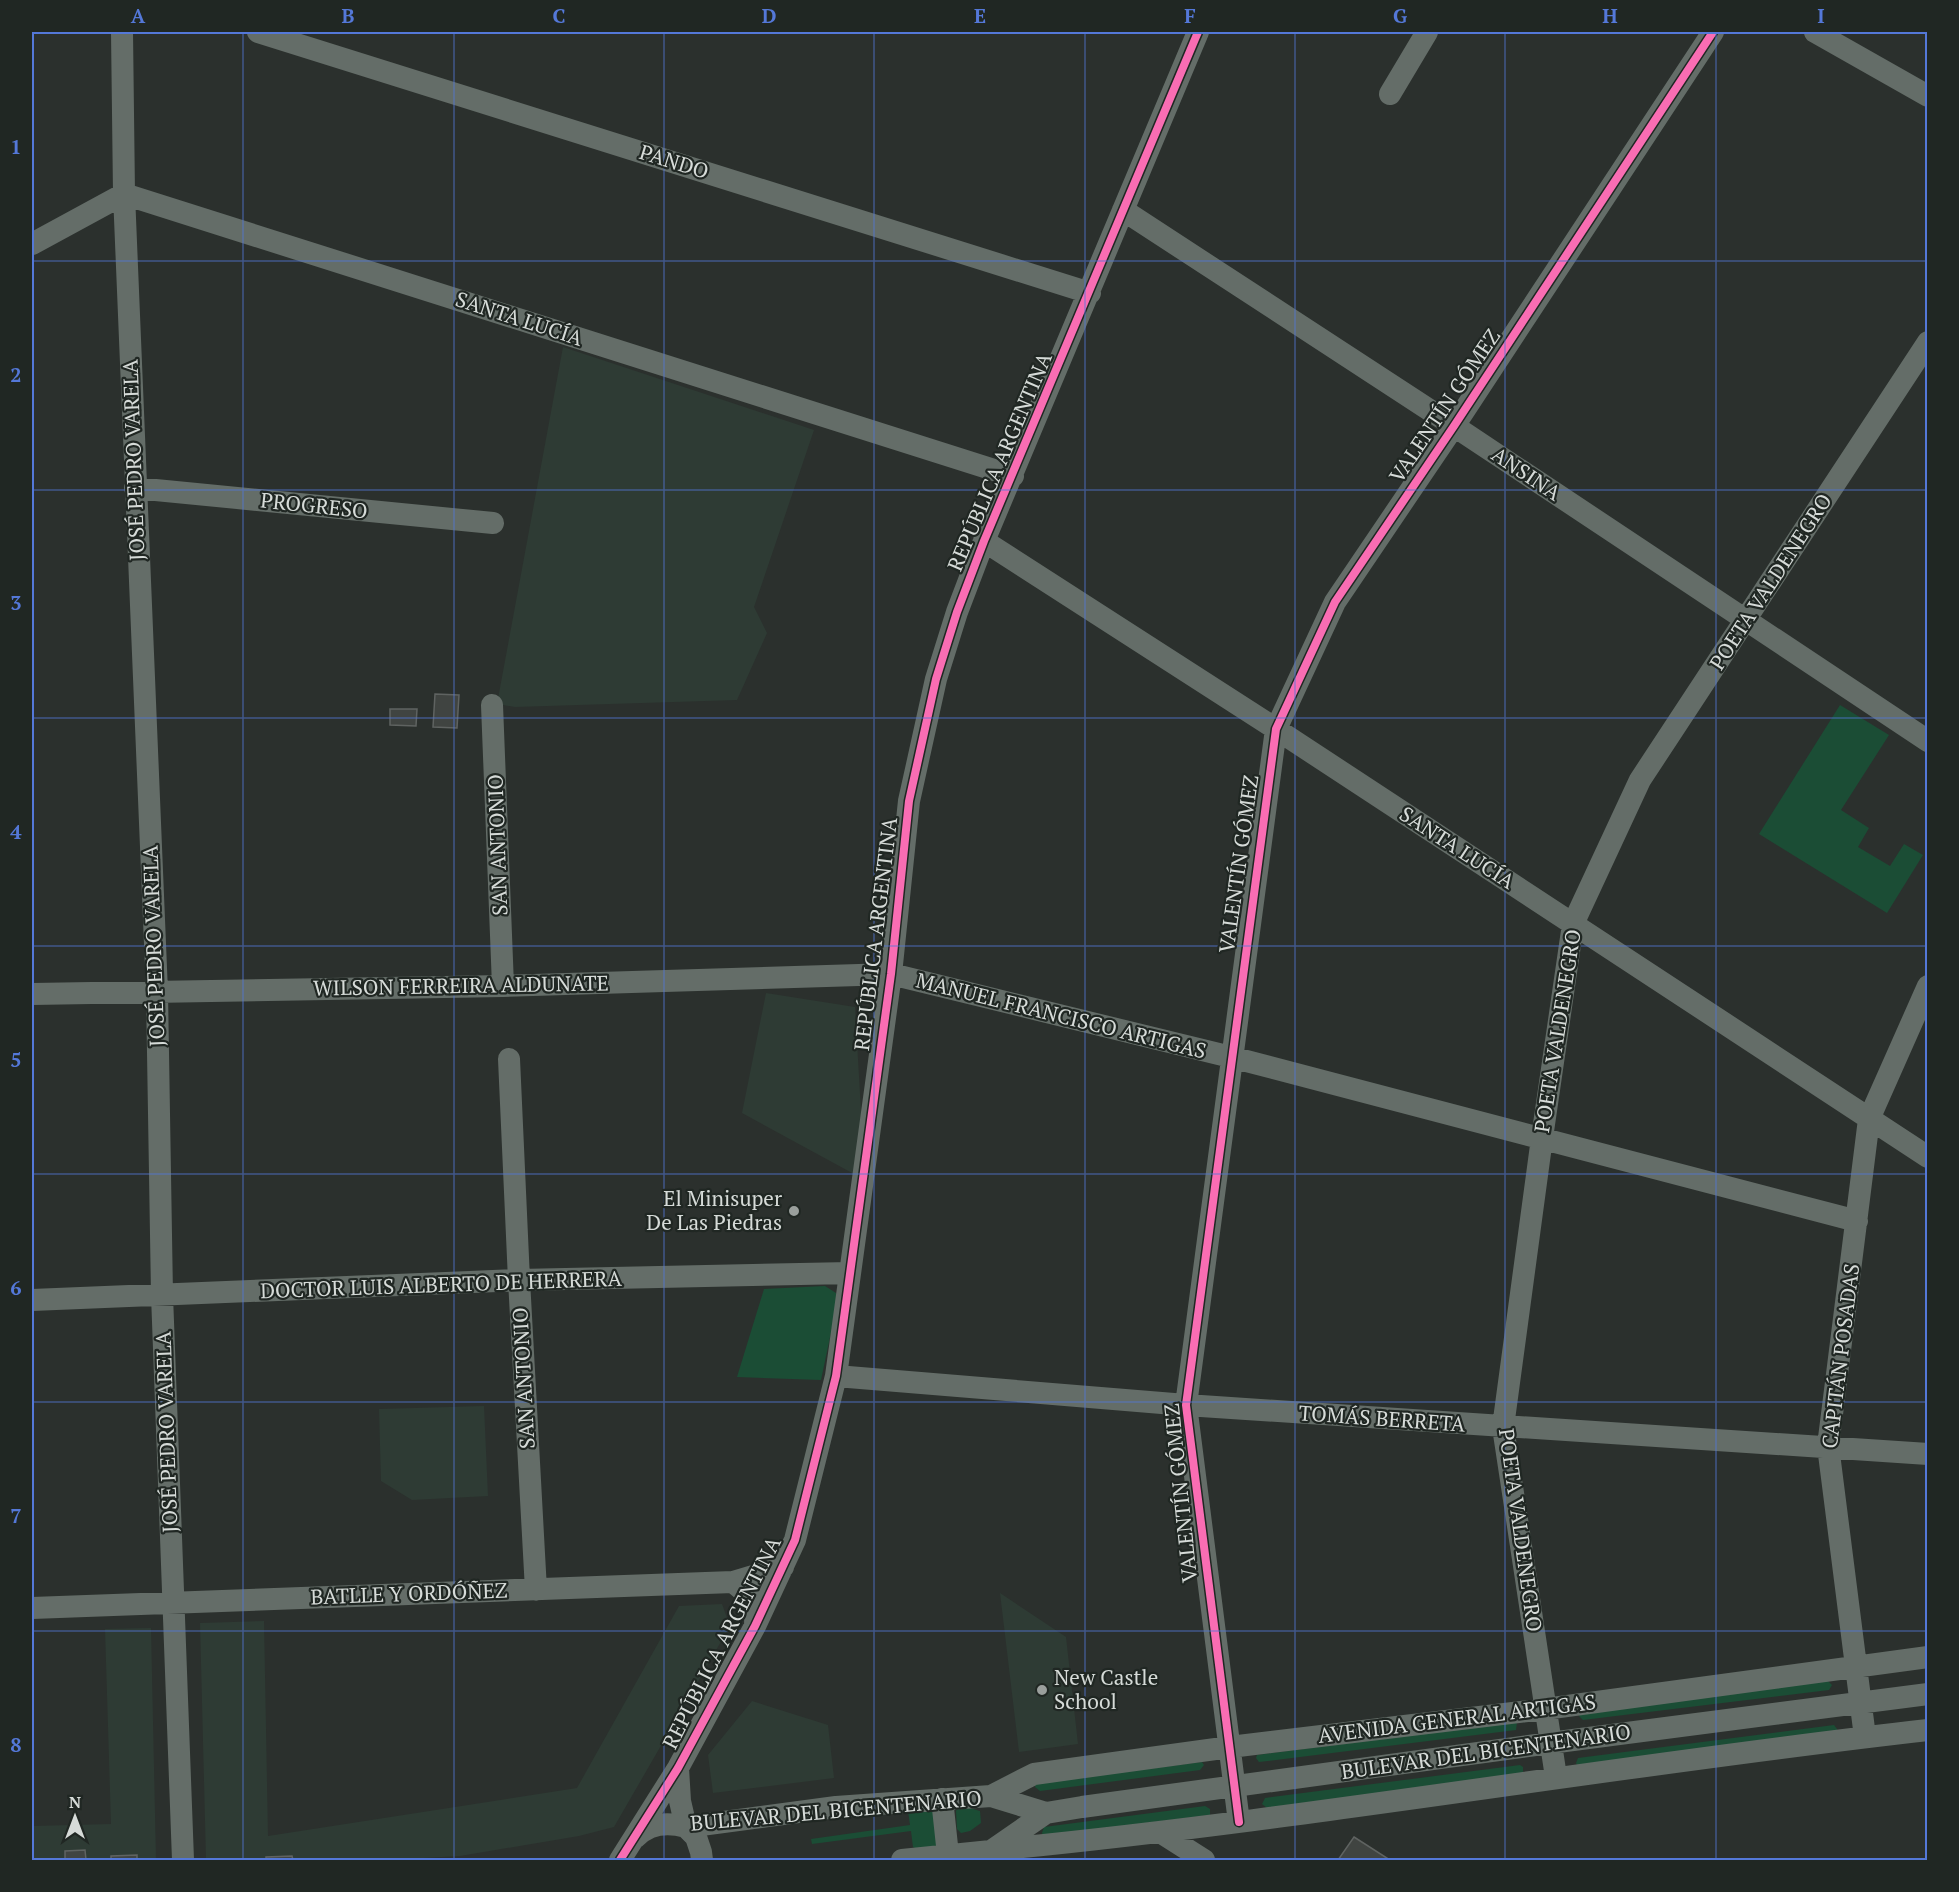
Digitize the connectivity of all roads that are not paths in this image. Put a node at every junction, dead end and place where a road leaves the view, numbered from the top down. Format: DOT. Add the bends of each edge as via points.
graph roads {
  1 [pos="122,32"];
  2 [pos="258,32"];
  3 [pos="1427,32"];
  4 [pos="1713,32"];
  5 [pos="1815,32"];
  6 [pos="1193,33"];
  7 [pos="1390,94"];
  8 [pos="1928,96"];
  9 [pos="124,194"];
  10 [pos="1122,210"];
  11 [pos="32,244"];
  12 [pos="1090,293"];
  13 [pos="1928,342"];
  14 [pos="1455,426"];
  15 [pos="1013,476"];
  16 [pos="135,488"];
  17 [pos="493,523"];
  18 [pos="984,542"];
  19 [pos="1746,621"];
  20 [pos="492,705"];
  21 [pos="1276,729"];
  22 [pos="1928,741"];
  23 [pos="1573,924"];
  24 [pos="891,974"];
  25 [pos="503,986"];
  26 [pos="1928,986"];
  27 [pos="157,992"];
  28 [pos="32,994"];
  29 [pos="1231,1057"];
  30 [pos="510,1059"];
  31 [pos="1869,1119"];
  32 [pos="1542,1138"];
  33 [pos="1928,1157"];
  34 [pos="1857,1221"];
  35 [pos="850,1273"];
  36 [pos="519,1280"];
  37 [pos="162,1295"];
  38 [pos="32,1300"];
  39 [pos="836,1376"];
  40 [pos="1186,1405"];
  41 [pos="1503,1427"];
  42 [pos="1828,1446"];
  43 [pos="1928,1454"];
  44 [pos="783,1567"];
  45 [pos="733,1582"];
  46 [pos="536,1590"];
  47 [pos="173,1602"];
  48 [pos="32,1608"];
  49 [pos="755,1626"];
  50 [pos="1928,1657"];
  51 [pos="1856,1667"];
  52 [pos="1928,1694"];
  53 [pos="1861,1702"];
  54 [pos="1545,1709"];
  55 [pos="1928,1730"];
  56 [pos="1865,1737"];
  57 [pos="1550,1743"];
  58 [pos="1230,1747"];
  59 [pos="678,1768"];
  60 [pos="1556,1778"];
  61 [pos="1236,1786"];
  62 [pos="991,1796"];
  63 [pos="942,1799"];
  64 [pos="1046,1813"];
  65 [pos="1239,1822"];
  66 [pos="686,1827"];
  67 [pos="1160,1832"];
  68 [pos="991,1851"];
  69 [pos="627,1855"];
  70 [pos="948,1855"];
  71 [pos="183,1860"];
  72 [pos="702,1860"];
  73 [pos="902,1860"];
  74 [pos="1204,1860"];
  1 -- 9 [label="street, JOSÉ PEDRO VARELA"];
  2 -- 12 [label="street, PANDO"];
  3 -- 7 [label="street"];
  4 -- 14 [label="street, VALENTÍN GÓMEZ"];
  5 -- 8 [label="street"];
  6 -- 10 [label="street, REPÚBLICA ARGENTINA"];
  9 -- 11 [label="street"];
  9 -- 15 [label="street, SANTA LUCÍA"];
  9 -- 16 [label="street, JOSÉ PEDRO VARELA"];
  10 -- 12 [label="street, REPÚBLICA ARGENTINA"];
  10 -- 14 [label="street, ANSINA"];
  12 -- 15 [label="street, REPÚBLICA ARGENTINA"];
  13 -- 19 [label="street, POETA VALDENEGRO"];
  14 -- 19 [label="street, ANSINA"];
  14 -- 21 [label="street, VALENTÍN GÓMEZ" via="1335,602"];
  15 -- 18 [label="street, REPÚBLICA ARGENTINA"];
  16 -- 17 [label="street, PROGRESO"];
  16 -- 27 [label="street, JOSÉ PEDRO VARELA"];
  18 -- 21 [label="street, SANTA LUCÍA"];
  18 -- 24 [label="street, REPÚBLICA ARGENTINA" via="936,679 909,801"];
  19 -- 22 [label="street, ANSINA"];
  19 -- 23 [label="street, POETA VALDENEGRO" via="1640,780"];
  20 -- 25 [label="street, SAN ANTONIO"];
  21 -- 23 [label="street, SANTA LUCÍA"];
  21 -- 29 [label="street, VALENTÍN GÓMEZ"];
  23 -- 31 [label="street, SANTA LUCÍA"];
  23 -- 32 [label="street, POETA VALDENEGRO"];
  24 -- 25 [label="street, WILSON FERREIRA ALDUNATE"];
  24 -- 29 [label="street, MANUEL FRANCISCO ARTIGAS"];
  24 -- 35 [label="street, REPÚBLICA ARGENTINA"];
  25 -- 27 [label="street, WILSON FERREIRA ALDUNATE"];
  26 -- 31 [label="street, CAPITÁN POSADAS"];
  27 -- 28 [label="street, WILSON FERREIRA ALDUNATE"];
  27 -- 37 [label="street, JOSÉ PEDRO VARELA"];
  29 -- 32 [label="street, MANUEL FRANCISCO ARTIGAS"];
  29 -- 40 [label="street, VALENTÍN GÓMEZ"];
  30 -- 36 [label="street, SAN ANTONIO"];
  31 -- 33 [label="street, SANTA LUCÍA"];
  31 -- 34 [label="street, CAPITÁN POSADAS"];
  32 -- 34 [label="street, MANUEL FRANCISCO ARTIGAS"];
  32 -- 41 [label="street, POETA VALDENEGRO"];
  34 -- 42 [label="street, CAPITÁN POSADAS"];
  35 -- 36 [label="street, DOCTOR LUIS ALBERTO DE HERRERA"];
  35 -- 39 [label="street, REPÚBLICA ARGENTINA"];
  36 -- 37 [label="street, DOCTOR LUIS ALBERTO DE HERRERA"];
  36 -- 46 [label="street, SAN ANTONIO"];
  37 -- 38 [label="street, DOCTOR LUIS ALBERTO DE HERRERA"];
  37 -- 47 [label="street, JOSÉ PEDRO VARELA"];
  39 -- 40 [label="street, TOMÁS BERRETA"];
  39 -- 44 [label="street, REPÚBLICA ARGENTINA" via="795,1540"];
  40 -- 41 [label="street, TOMÁS BERRETA"];
  40 -- 58 [label="street, VALENTÍN GÓMEZ"];
  41 -- 42 [label="street, TOMÁS BERRETA"];
  41 -- 54 [label="street, POETA VALDENEGRO"];
  42 -- 43 [label="street, TOMÁS BERRETA"];
  42 -- 51 [label="street, CAPITÁN POSADAS"];
  44 -- 45 [label="street, BATLLE Y ORDÓÑEZ"];
  44 -- 49 [label="street, REPÚBLICA ARGENTINA"];
  45 -- 46 [label="street, BATLLE Y ORDÓÑEZ"];
  45 -- 49 [label="street" via="753,1602"];
  46 -- 47 [label="street, BATLLE Y ORDÓÑEZ"];
  47 -- 48 [label="street, BATLLE Y ORDÓÑEZ"];
  47 -- 71 [label="street, JOSÉ PEDRO VARELA"];
  49 -- 59 [label="street, REPÚBLICA ARGENTINA"];
  50 -- 51 [label="street, AVENIDA GENERAL ARTIGAS"];
  51 -- 53 [label="street, CAPITÁN POSADAS"];
  51 -- 54 [label="street, AVENIDA GENERAL ARTIGAS"];
  52 -- 53 [label="street, BULEVAR DEL BICENTENARIO"];
  53 -- 56 [label="street, CAPITÁN POSADAS"];
  53 -- 57 [label="street, BULEVAR DEL BICENTENARIO"];
  54 -- 57 [label="street, POETA VALDENEGRO"];
  54 -- 58 [label="street, AVENIDA GENERAL ARTIGAS"];
  55 -- 56 [label="street"];
  56 -- 60 [label="street"];
  57 -- 60 [label="street, POETA VALDENEGRO"];
  57 -- 61 [label="street, BULEVAR DEL BICENTENARIO"];
  58 -- 61 [label="street, VALENTÍN GÓMEZ"];
  58 -- 62 [label="street, AVENIDA GENERAL ARTIGAS" via="1034,1774"];
  59 -- 66 [label="street, REPÚBLICA ARGENTINA"];
  59 -- 69 [label="street, REPÚBLICA ARGENTINA"];
  60 -- 65 [label="street"];
  61 -- 64 [label="street, BULEVAR DEL BICENTENARIO"];
  61 -- 65 [label="street, VALENTÍN GÓMEZ"];
  62 -- 63 [label="street, BULEVAR DEL BICENTENARIO"];
  62 -- 64 [label="street, BULEVAR DEL BICENTENARIO"];
  63 -- 66 [label="street, BULEVAR DEL BICENTENARIO" via="836,1807"];
  63 -- 70 [label="street"];
  64 -- 68 [label="street, BULEVAR DEL BICENTENARIO"];
  65 -- 67 [label="street"];
  66 -- 69 [label="street, BULEVAR DEL BICENTENARIO" via="662,1824 647,1828 638,1835"];
  66 -- 72 [label="street, REPÚBLICA ARGENTINA" via="696,1837"];
  67 -- 68 [label="street"];
  67 -- 74 [label="street"];
  68 -- 70 [label="street, BULEVAR DEL BICENTENARIO"];
  70 -- 73 [label="street, BULEVAR DEL BICENTENARIO"];
}
